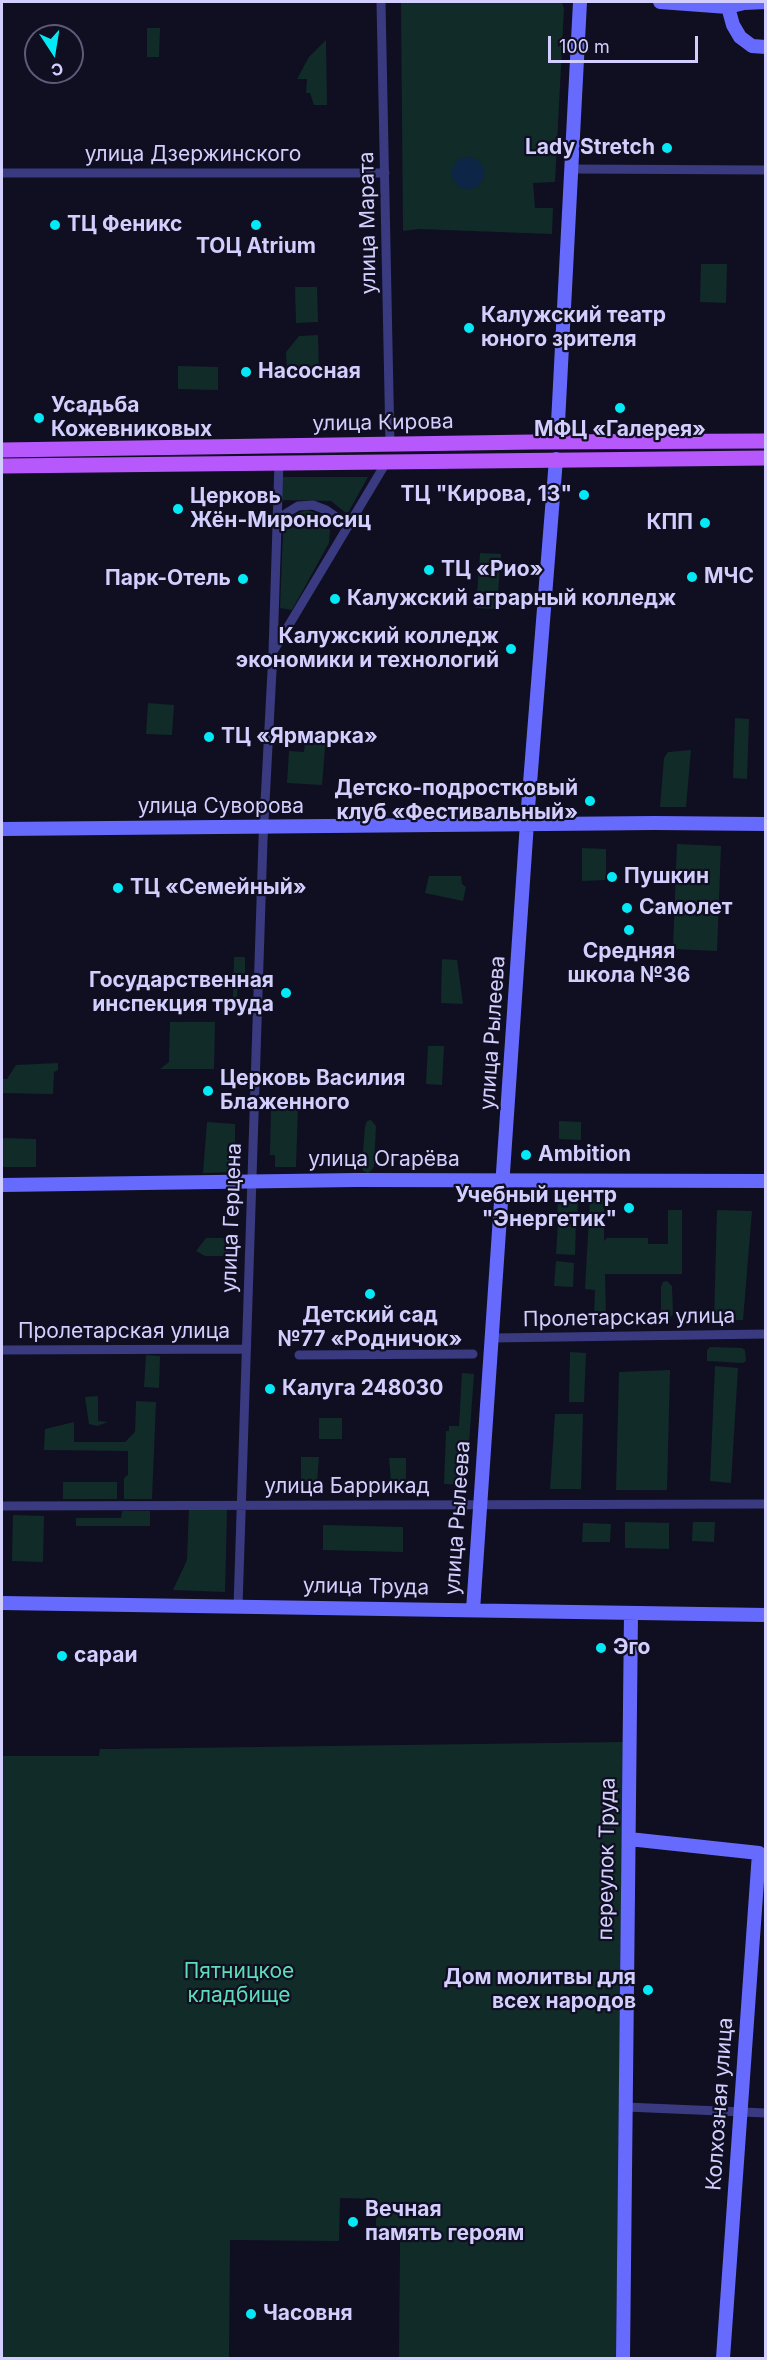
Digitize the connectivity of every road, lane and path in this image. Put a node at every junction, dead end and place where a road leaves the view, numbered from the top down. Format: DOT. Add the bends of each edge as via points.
graph roads {
  1 [pos="381,2"];
  2 [pos="580,2"];
  3 [pos="660,2"];
  4 [pos="765,2"];
  5 [pos="728,7"];
  6 [pos="765,47"];
  7 [pos="572,169"];
  8 [pos="765,170"];
  9 [pos="2,173"];
  10 [pos="385,173"];
  11 [pos="765,441"];
  12 [pos="557,442"];
  13 [pos="390,444"];
  14 [pos="2,450"];
  15 [pos="765,458"];
  16 [pos="556,459"];
  17 [pos="387,460"];
  18 [pos="279,462"];
  19 [pos="2,466"];
  20 [pos="349,526"];
  21 [pos="277,527"];
  22 [pos="273,652"];
  23 [pos="765,824"];
  24 [pos="527,825"];
  25 [pos="263,827"];
  26 [pos="2,829"];
  27 [pos="252,1181"];
  28 [pos="504,1181"];
  29 [pos="765,1181"];
  30 [pos="2,1185"];
  31 [pos="765,1334"];
  32 [pos="493,1338"];
  33 [pos="246,1349"];
  34 [pos="2,1350"];
  35 [pos="473,1354"];
  36 [pos="299,1355"];
  37 [pos="765,1504"];
  38 [pos="241,1505"];
  39 [pos="480,1505"];
  40 [pos="2,1506"];
  41 [pos="2,1603"];
  42 [pos="238,1605"];
  43 [pos="473,1610"];
  44 [pos="632,1613"];
  45 [pos="765,1615"];
  46 [pos="628,1839"];
  47 [pos="762,1853"];
  48 [pos="626,2107"];
  49 [pos="740,2112"];
  50 [pos="765,2113"];
  51 [pos="623,2358"];
  52 [pos="723,2358"];
  1 -- 10 [label="street, улица Марата"];
  2 -- 7 [label="street"];
  3 -- 5 [label="street"];
  4 -- 5 [label="street"];
  5 -- 6 [label="street" via="740,37 752,46"];
  7 -- 8 [label="street"];
  7 -- 12 [label="street"];
  9 -- 10 [label="street, улица Дзержинского"];
  10 -- 13 [label="street, улица Марата"];
  11 -- 12 [label="main road, улица Кирова"];
  12 -- 13 [label="main road, улица Кирова"];
  12 -- 16 [label="main road"];
  13 -- 14 [label="main road, улица Кирова"];
  15 -- 16 [label="main road, улица Кирова"];
  16 -- 17 [label="main road, улица Кирова"];
  16 -- 24 [label="street, улица Рылеева"];
  17 -- 18 [label="main road, улица Кирова"];
  17 -- 20 [label="street, улица Герцена"];
  18 -- 19 [label="main road, улица Кирова"];
  18 -- 21 [label="street, улица Герцена"];
  20 -- 21 [label="street" via="313,505 298,506 285,514"];
  20 -- 22 [label="street, улица Герцена"];
  21 -- 22 [label="street, улица Герцена"];
  22 -- 25 [label="street, улица Герцена"];
  23 -- 24 [label="street, улица Суворова"];
  24 -- 25 [label="street, улица Суворова"];
  24 -- 28 [label="street, улица Рылеева"];
  25 -- 26 [label="street, улица Суворова"];
  25 -- 27 [label="street, улица Герцена"];
  27 -- 28 [label="street, улица Огарёва"];
  27 -- 30 [label="street, улица Огарёва"];
  27 -- 33 [label="street, улица Герцена"];
  28 -- 29 [label="street, улица Огарёва"];
  28 -- 32 [label="street, улица Рылеева"];
  31 -- 32 [label="street, Пролетарская улица"];
  32 -- 39 [label="street, улица Рылеева"];
  33 -- 34 [label="street, Пролетарская улица"];
  33 -- 38 [label="street, улица Герцена"];
  35 -- 36 [label="street"];
  37 -- 39 [label="street, улица Баррикад"];
  38 -- 39 [label="street, улица Баррикад"];
  38 -- 40 [label="street, улица Баррикад"];
  38 -- 42 [label="street, улица Герцена"];
  39 -- 43 [label="street, улица Рылеева"];
  41 -- 42 [label="street, улица Труда"];
  42 -- 43 [label="street, улица Труда"];
  43 -- 44 [label="street, улица Труда"];
  44 -- 45 [label="street, улица Труда"];
  44 -- 46 [label="street, переулок Труда"];
  46 -- 47 [label="street"];
  46 -- 48 [label="street, переулок Труда"];
  47 -- 49 [label="street, Колхозная улица"];
  48 -- 49 [label="street"];
  48 -- 51 [label="street, переулок Труда"];
  49 -- 50 [label="street"];
  49 -- 52 [label="street, Колхозная улица"];
}
